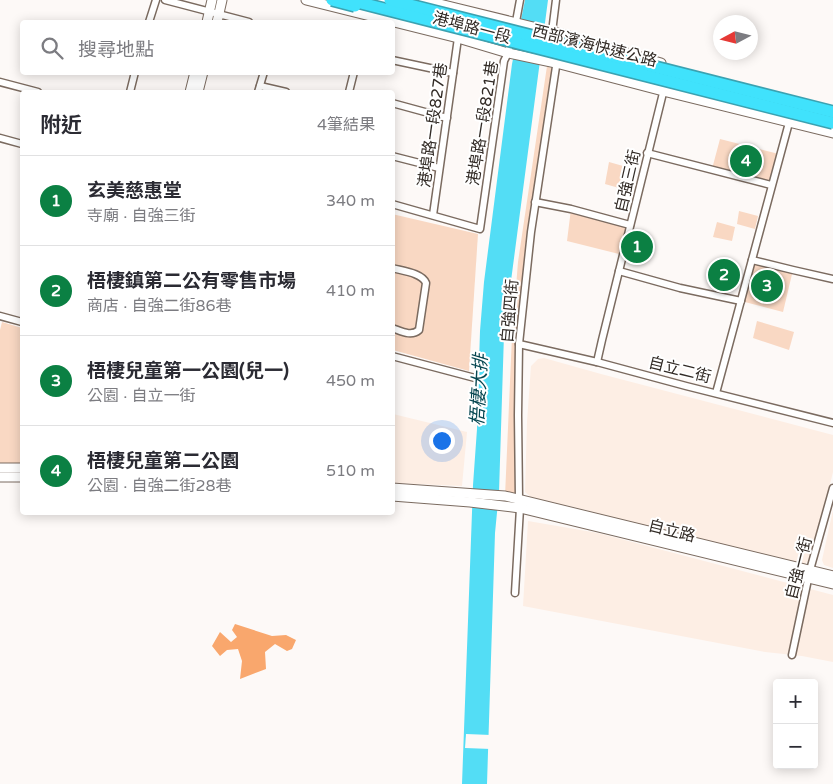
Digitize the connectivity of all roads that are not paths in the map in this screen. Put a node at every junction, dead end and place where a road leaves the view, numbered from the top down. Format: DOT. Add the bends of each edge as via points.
graph roads {
  1 [pos="156,0"];
  2 [pos="165,0"];
  3 [pos="212,0"];
  4 [pos="222,0"];
  5 [pos="306,0"];
  6 [pos="332,0"];
  7 [pos="349,0"];
  8 [pos="372,0"];
  9 [pos="390,0"];
  10 [pos="408,0"];
  11 [pos="423,0"];
  12 [pos="520,0"];
  13 [pos="556,0"];
  14 [pos="210,12"];
  15 [pos="218,19"];
  16 [pos="151,20"];
  17 [pos="208,20"];
  18 [pos="386,20"];
  19 [pos="395,22"];
  20 [pos="516,23"];
  21 [pos="552,32"];
  22 [pos="562,34"];
  23 [pos="512,36"];
  24 [pos="458,38"];
  25 [pos="559,47"];
  26 [pos="508,53"];
  27 [pos="395,61"];
  28 [pos="556,63"];
  29 [pos="668,70"];
  30 [pos="654,72"];
  31 [pos="453,74"];
  32 [pos="134,75"];
  33 [pos="194,75"];
  34 [pos="202,75"];
  35 [pos="263,75"];
  36 [pos="354,75"];
  37 [pos="0,82"];
  38 [pos="259,89"];
  39 [pos="30,90"];
  40 [pos="130,90"];
  41 [pos="190,90"];
  42 [pos="198,90"];
  43 [pos="351,90"];
  44 [pos="663,91"];
  45 [pos="796,98"];
  46 [pos="395,104"];
  47 [pos="833,106"];
  48 [pos="793,108"];
  49 [pos="811,112"];
  50 [pos="833,113"];
  51 [pos="447,118"];
  52 [pos="789,122"];
  53 [pos="833,124"];
  54 [pos="833,133"];
  55 [pos="0,138"];
  56 [pos="20,143"];
  57 [pos="647,153"];
  58 [pos="395,157"];
  59 [pos="439,168"];
  60 [pos="772,184"];
  61 [pos="535,202"];
  62 [pos="395,205"];
  63 [pos="433,215"];
  64 [pos="630,225"];
  65 [pos="752,260"];
  66 [pos="395,269"];
  67 [pos="620,271"];
  68 [pos="833,279"];
  69 [pos="740,301"];
  70 [pos="0,316"];
  71 [pos="20,321"];
  72 [pos="395,329"];
  73 [pos="519,344"];
  74 [pos="395,357"];
  75 [pos="597,362"];
  76 [pos="475,378"];
  77 [pos="716,393"];
  78 [pos="833,423"];
  79 [pos="0,468"];
  80 [pos="20,468"];
  81 [pos="0,477"];
  82 [pos="20,477"];
  83 [pos="395,488"];
  84 [pos="833,488"];
  85 [pos="395,496"];
  86 [pos="470,497"];
  87 [pos="519,504"];
  88 [pos="809,574"];
  89 [pos="833,576"];
  90 [pos="833,584"];
  91 [pos="515,593"];
  92 [pos="792,655"];
  1 -- 16 [label="street"];
  2 -- 14 [label="street"];
  3 -- 14 [label="street"];
  4 -- 15 [label="street"];
  5 -- 18 [label="street, 港埠路一段"];
  6 -- 30 [label="highway, bridge" via="595,68 636,76"];
  7 -- 30 [label="highway, 西部濱海快速公路, bridge"];
  8 -- 23 [label="street, 港埠路一段"];
  9 -- 30 [label="highway, 西部濱海快速公路, bridge"];
  10 -- 30 [label="highway, bridge" via="626,55 642,60"];
  11 -- 20 [label="street, 港埠路一段"];
  12 -- 20 [label="street, 港埠路一段821巷"];
  13 -- 21 [label="street"];
  14 -- 15 [label="street"];
  14 -- 17 [label="street"];
  19 -- 24 [label="street, 港埠路一段"];
  20 -- 21 [label="street, 港埠路一段"];
  20 -- 23 [label="street, 港埠路一段821巷"];
  21 -- 22 [label="street, 港埠路一段"];
  22 -- 25 [label="street, 自強四街"];
  22 -- 29 [label="street, 港埠路一段"];
  23 -- 25 [label="street, 港埠路一段"];
  23 -- 26 [label="street, 港埠路一段821巷"];
  24 -- 26 [label="street, 港埠路一段"];
  24 -- 31 [label="street, 港埠路一段827巷"];
  25 -- 28 [label="street, 自強四街"];
  25 -- 29 [label="street, 港埠路一段"];
  26 -- 28 [label="street, 港埠路一段"];
  26 -- 63 [label="street, 港埠路一段821巷" via="504,61 480,228"];
  27 -- 31 [label="street"];
  28 -- 44 [label="street, 港埠路一段"];
  28 -- 61 [label="street, 自強四街"];
  29 -- 44 [label="street, 自強三街"];
  29 -- 45 [label="street, 港埠路一段"];
  29 -- 48 [label="street, 港埠路一段"];
  30 -- 50 [label="highway, 西部濱海快速公路, bridge"];
  30 -- 53 [label="highway, 西部濱海快速公路, bridge"];
  31 -- 51 [label="street, 港埠路一段827巷"];
  32 -- 40 [label="street"];
  33 -- 41 [label="street"];
  34 -- 42 [label="street"];
  35 -- 38 [label="street"];
  36 -- 43 [label="street"];
  37 -- 39 [label="street"];
  44 -- 52 [label="street, 港埠路一段"];
  44 -- 57 [label="street, 自強三街"];
  45 -- 47 [label="street, 港埠路一段"];
  45 -- 48 [label="street"];
  46 -- 51 [label="street"];
  48 -- 49 [label="street, 港埠路一段"];
  48 -- 52 [label="street"];
  49 -- 50 [label="street, 港埠路一段"];
  49 -- 53 [label="street, 港埠路一段"];
  51 -- 59 [label="street, 港埠路一段827巷"];
  52 -- 54 [label="street, 港埠路一段"];
  52 -- 60 [label="street"];
  55 -- 56 [label="street"];
  57 -- 60 [label="street"];
  57 -- 64 [label="street, 自強三街"];
  58 -- 59 [label="street"];
  59 -- 63 [label="street, 港埠路一段827巷"];
  60 -- 65 [label="street"];
  61 -- 64 [label="street"];
  61 -- 73 [label="street, 自強四街"];
  62 -- 63 [label="street"];
  64 -- 67 [label="street, 自強三街"];
  65 -- 68 [label="street"];
  65 -- 69 [label="street"];
  66 -- 72 [label="street" via="419,276 426,283 419,330 410,334"];
  67 -- 69 [label="street"];
  67 -- 75 [label="street, 自強三街"];
  69 -- 77 [label="street"];
  70 -- 71 [label="street"];
  73 -- 75 [label="street, 自立二街"];
  73 -- 87 [label="street, 自強四街"];
  74 -- 76 [label="street"];
  75 -- 77 [label="street, 自立二街"];
  77 -- 78 [label="street, 自立二街"];
  79 -- 80 [label="street"];
  81 -- 82 [label="street"];
  83 -- 86 [label="street"];
  84 -- 88 [label="street, 自強一街"];
  85 -- 86 [label="street"];
  86 -- 87 [label="street, 自立路" via="504,506"];
  86 -- 87 [label="street, 自立路" via="505,496"];
  87 -- 88 [label="street, 自立路"];
  87 -- 91 [label="street, 自強四街"];
  88 -- 89 [label="street, 自立路"];
  88 -- 90 [label="street, 自立路"];
  88 -- 92 [label="street, 自強一街"];
}
